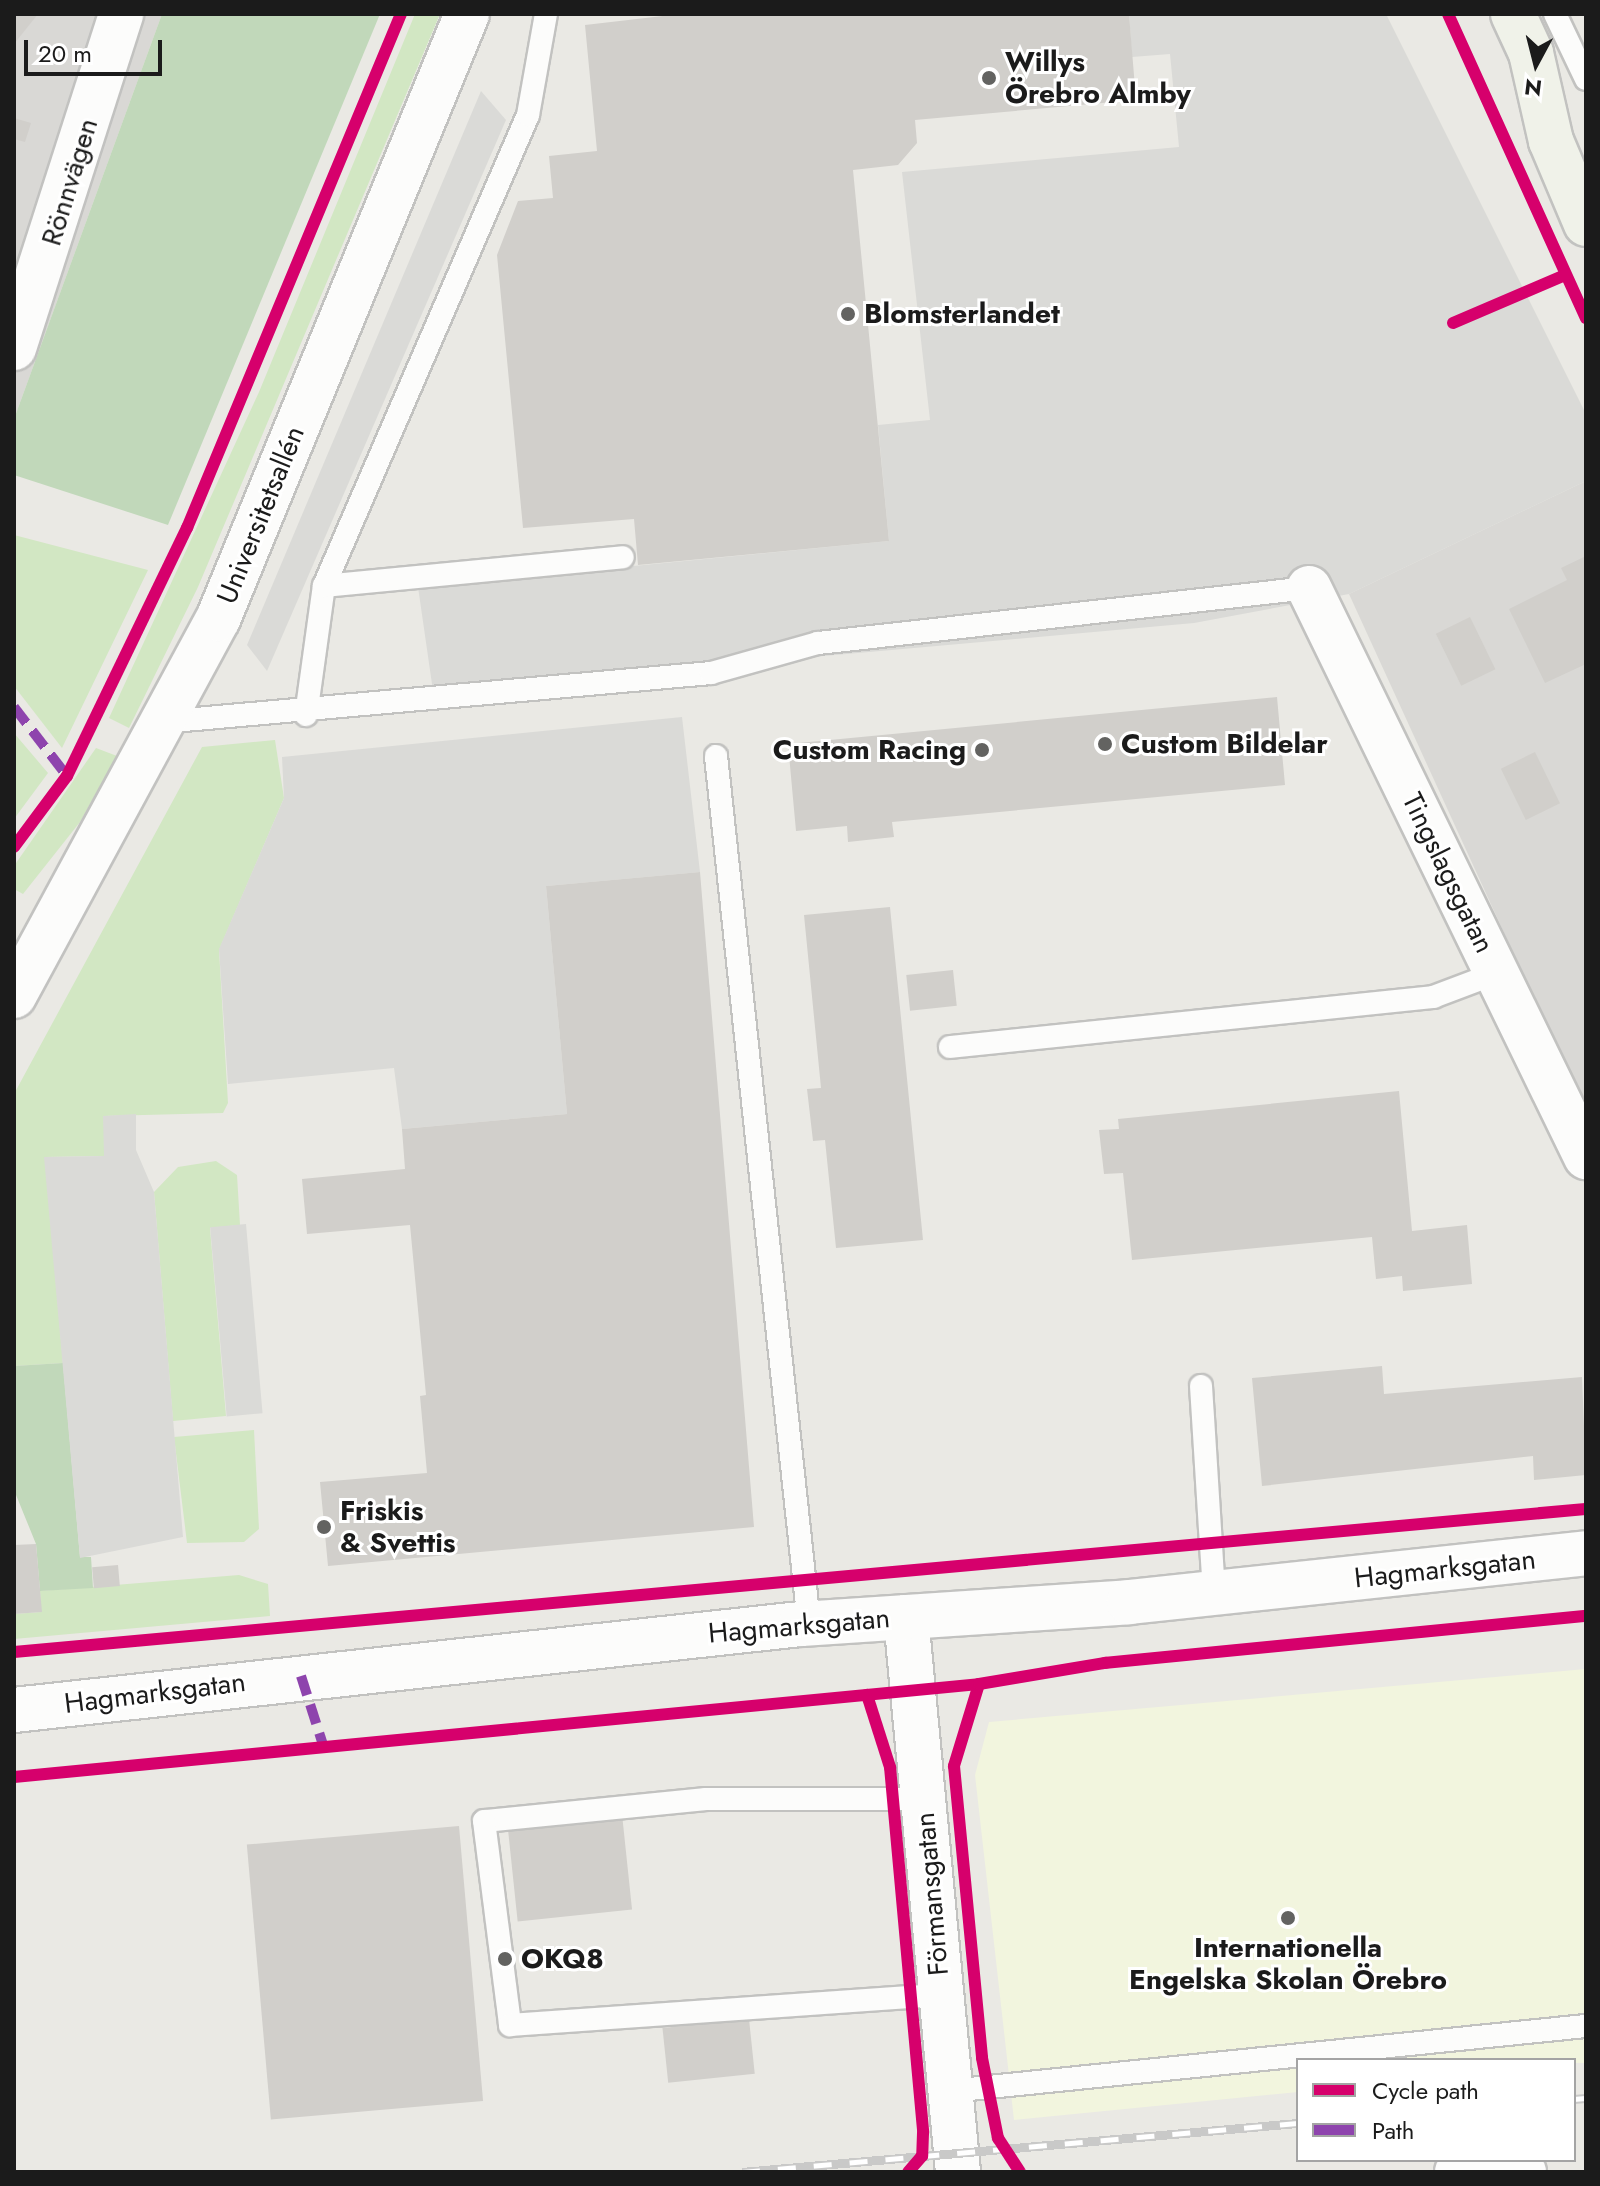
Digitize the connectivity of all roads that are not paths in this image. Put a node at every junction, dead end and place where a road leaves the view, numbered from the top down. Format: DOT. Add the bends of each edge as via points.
graph roads {
  1 [pos="121,14"];
  2 [pos="467,14"];
  3 [pos="546,14"];
  4 [pos="1513,14"];
  5 [pos="1555,14"];
  6 [pos="1586,79"];
  7 [pos="1586,224"];
  8 [pos="14,348"];
  9 [pos="623,557"];
  10 [pos="324,586"];
  11 [pos="1309,588"];
  12 [pos="306,715"];
  13 [pos="162,722"];
  14 [pos="716,756"];
  15 [pos="1497,973"];
  16 [pos="14,996"];
  17 [pos="950,1047"];
  18 [pos="1586,1157"];
  19 [pos="1201,1386"];
  20 [pos="1586,1553"];
  21 [pos="1214,1593"];
  22 [pos="906,1617"];
  23 [pos="809,1623"];
  24 [pos="14,1710"];
  25 [pos="923,1799"];
  26 [pos="941,1995"];
  27 [pos="1586,2026"];
  28 [pos="950,2091"];
  29 [pos="958,2172"];
  30 [pos="1457,2172"];
  31 [pos="1524,2172"];
  1 -- 8 [label="street, Rönnvägen"];
  2 -- 13 [label="street, Universitetsallén" via="218,619"];
  3 -- 10 [label="lane" via="528,115"];
  4 -- 7 [label="main road"];
  5 -- 6 [label="lane"];
  9 -- 10 [label="lane"];
  10 -- 12 [label="lane"];
  11 -- 12 [label="lane" via="818,643 711,673"];
  11 -- 15 [label="street, Tingslagsgatan"];
  12 -- 13 [label="lane"];
  13 -- 16 [label="street, Universitetsallén"];
  14 -- 23 [label="lane"];
  15 -- 17 [label="lane" via="1433,997"];
  15 -- 18 [label="street, Tingslagsgatan"];
  19 -- 21 [label="lane"];
  20 -- 21 [label="street, Hagmarksgatan"];
  21 -- 22 [label="street, Hagmarksgatan"];
  22 -- 23 [label="street, Hagmarksgatan"];
  22 -- 25 [label="street, Förmansgatan"];
  23 -- 24 [label="street, Hagmarksgatan"];
  25 -- 26 [label="street, Förmansgatan"];
  25 -- 26 [label="lane" via="706,1799 484,1821 510,2025"];
  26 -- 28 [label="street, Förmansgatan"];
  27 -- 28 [label="lane"];
  28 -- 29 [label="street, Förmansgatan"];
  30 -- 31 [label="street"];
}
